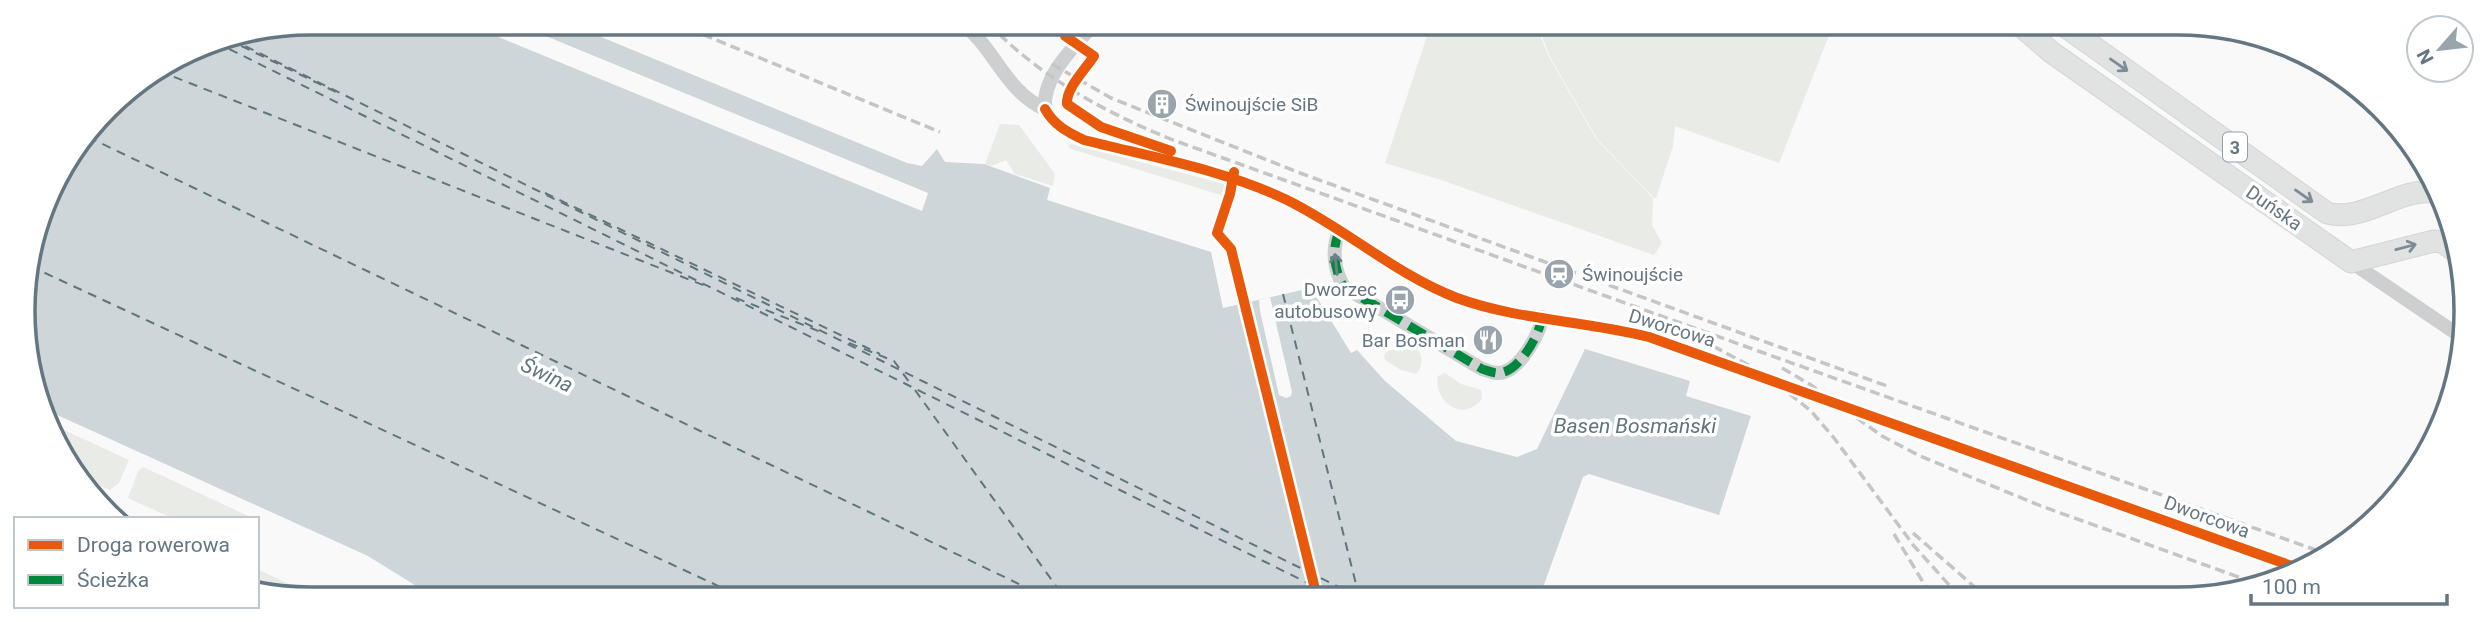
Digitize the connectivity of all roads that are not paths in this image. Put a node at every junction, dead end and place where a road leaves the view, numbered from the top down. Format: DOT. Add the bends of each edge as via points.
graph roads {
  1 [pos="973,35"];
  2 [pos="1085,35"];
  3 [pos="2032,35"];
  4 [pos="2077,35"];
  5 [pos="1045,109"];
  6 [pos="2427,191"];
  7 [pos="1340,230"];
  8 [pos="2446,245"];
  9 [pos="2351,262"];
  10 [pos="1542,317"];
  11 [pos="2453,331"];
  12 [pos="2287,564"];
  1 -- 5 [label="street, Dworcowa" via="1015,88"];
  2 -- 5 [label="street" via="1053,76"];
  3 -- 9 [label="highway, Duńska / 3"];
  4 -- 6 [label="highway, 3, one-way" via="2327,213 2347,215"];
  5 -- 7 [label="street, Dworcowa" via="1055,123 1084,140 1234,179 1285,199"];
  7 -- 10 [label="street, Dworcowa" via="1396,268 1456,297 1509,313"];
  10 -- 7 [label="street, one-way" via="1535,339 1510,369 1497,374 1482,369 1344,287 1335,268"];
  9 -- 8 [label="highway, one-way" via="2434,241"];
  9 -- 11 [label="street, Duńska"];
  10 -- 12 [label="street, Dworcowa" via="1661,341"];
}
